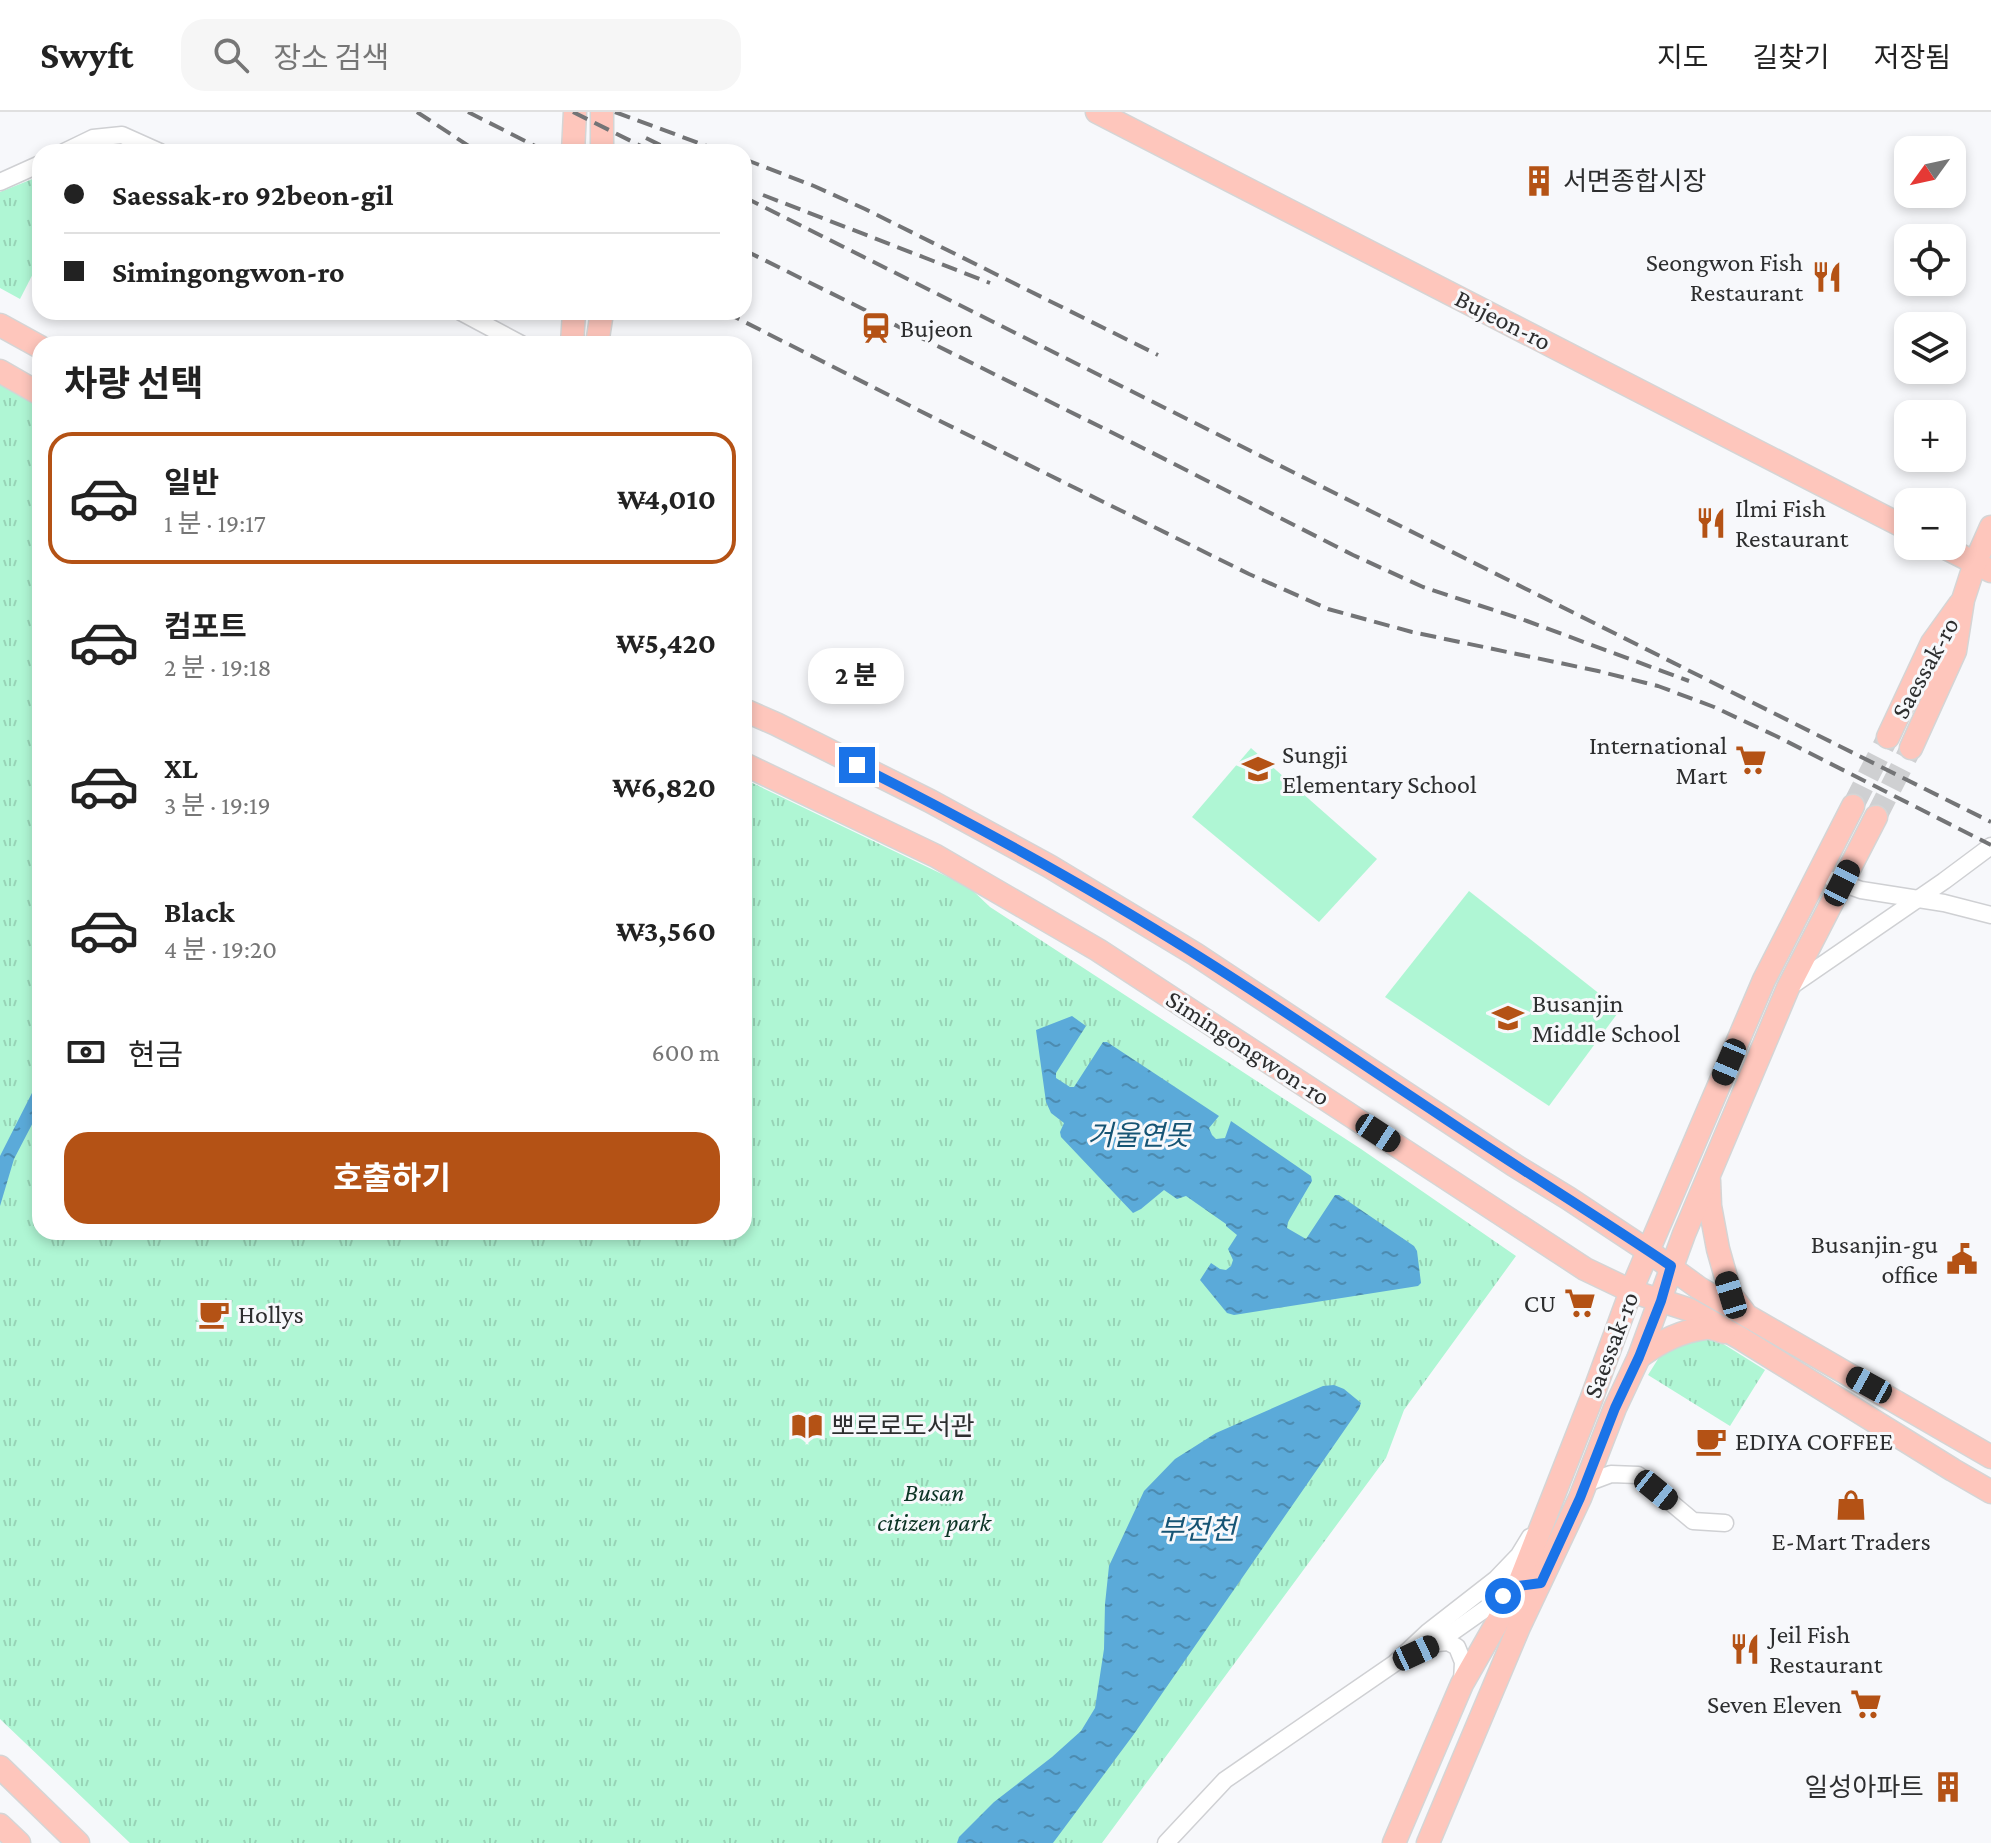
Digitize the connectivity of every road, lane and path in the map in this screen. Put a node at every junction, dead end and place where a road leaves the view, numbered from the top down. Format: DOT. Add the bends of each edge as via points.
graph roads {
  1 [pos="575,112"];
  2 [pos="602,112"];
  3 [pos="1097,112"];
  4 [pos="81,144"];
  5 [pos="142,144"];
  6 [pos="573,144"];
  7 [pos="602,144"];
  8 [pos="32,168"];
  9 [pos="0,182"];
  10 [pos="476,320"];
  11 [pos="0,325"];
  12 [pos="506,336"];
  13 [pos="32,343"];
  14 [pos="0,371"];
  15 [pos="32,389"];
  16 [pos="1894,522"];
  17 [pos="1991,527"];
  18 [pos="1983,567"];
  19 [pos="1963,600"];
  20 [pos="752,714"];
  21 [pos="1888,737"];
  22 [pos="1911,748"];
  23 [pos="752,768"];
  24 [pos="1853,806"];
  25 [pos="1876,817"];
  26 [pos="1991,846"];
  27 [pos="1817,873"];
  28 [pos="1842,883"];
  29 [pos="1918,899"];
  30 [pos="1991,915"];
  31 [pos="1788,988"];
  32 [pos="1709,1175"];
  33 [pos="1648,1251"];
  34 [pos="1671,1266"];
  35 [pos="1631,1291"];
  36 [pos="1661,1301"];
  37 [pos="1747,1316"];
  38 [pos="1740,1338"];
  39 [pos="1639,1357"];
  40 [pos="1991,1457"];
  41 [pos="1587,1483"];
  42 [pos="1555,1490"];
  43 [pos="1991,1492"];
  44 [pos="1725,1523"];
  45 [pos="1541,1583"];
  46 [pos="1518,1586"];
  47 [pos="1437,1643"];
  48 [pos="1395,1663"];
  49 [pos="1462,1684"];
  50 [pos="0,1767"];
  51 [pos="0,1825"];
  52 [pos="19,1843"];
  53 [pos="78,1843"];
  54 [pos="1166,1843"];
  55 [pos="1394,1843"];
  56 [pos="1428,1843"];
  1 -- 6 [label="main road"];
  2 -- 7 [label="main road"];
  3 -- 16 [label="main road, Bujeon-ro"];
  4 -- 5 [label="street" via="122,135"];
  8 -- 9 [label="street"];
  10 -- 12 [label="street"];
  11 -- 13 [label="main road"];
  14 -- 15 [label="main road"];
  17 -- 18 [label="main road, Saessak-ro"];
  18 -- 19 [label="main road, Saessak-ro"];
  19 -- 21 [label="main road, Saessak-ro" via="1932,643"];
  19 -- 22 [label="main road, Saessak-ro" via="1955,651"];
  20 -- 33 [label="main road, Simingongwon-ro" via="930,801 1076,882 1195,954"];
  23 -- 35 [label="main road, Simingongwon-ro" via="936,856 1098,950 1585,1269"];
  24 -- 27 [label="main road, Saessak-ro"];
  25 -- 28 [label="main road, Saessak-ro"];
  26 -- 29 [label="street"];
  27 -- 28 [label="street"];
  27 -- 33 [label="main road, Saessak-ro" via="1764,980"];
  28 -- 29 [label="street"];
  28 -- 31 [label="main road, Saessak-ro"];
  29 -- 30 [label="street"];
  29 -- 31 [label="street"];
  31 -- 32 [label="main road, Saessak-ro"];
  32 -- 34 [label="main road, Saessak-ro"];
  32 -- 37 [label="main road" via="1718,1249 1731,1295"];
  33 -- 34 [label="main road, Simingongwon-ro"];
  33 -- 35 [label="main road, Saessak-ro"];
  34 -- 36 [label="main road, Saessak-ro"];
  34 -- 37 [label="main road, Simingongwon-ro"];
  35 -- 36 [label="main road, Simingongwon-ro"];
  35 -- 42 [label="main road, Saessak-ro"];
  36 -- 38 [label="main road, Simingongwon-ro" via="1690,1310"];
  36 -- 39 [label="main road, Saessak-ro"];
  37 -- 40 [label="main road, Simingongwon-ro"];
  38 -- 39 [label="main road" via="1708,1327 1656,1345"];
  38 -- 43 [label="main road, Simingongwon-ro"];
  39 -- 41 [label="main road, Saessak-ro"];
  41 -- 44 [label="street" via="1611,1474 1638,1475 1693,1521"];
  41 -- 45 [label="main road, Saessak-ro"];
  42 -- 46 [label="main road, Saessak-ro"];
  42 -- 48 [label="street" via="1519,1555"];
  45 -- 46 [label="street"];
  45 -- 56 [label="main road, Saessak-ro"];
  46 -- 47 [label="street"];
  46 -- 49 [label="main road, Saessak-ro"];
  47 -- 48 [label="street"];
  47 -- 49 [label="street" via="1457,1647"];
  48 -- 54 [label="street" via="1225,1780"];
  49 -- 55 [label="main road, Saessak-ro"];
  50 -- 53 [label="main road"];
  51 -- 52 [label="main road"];
}
